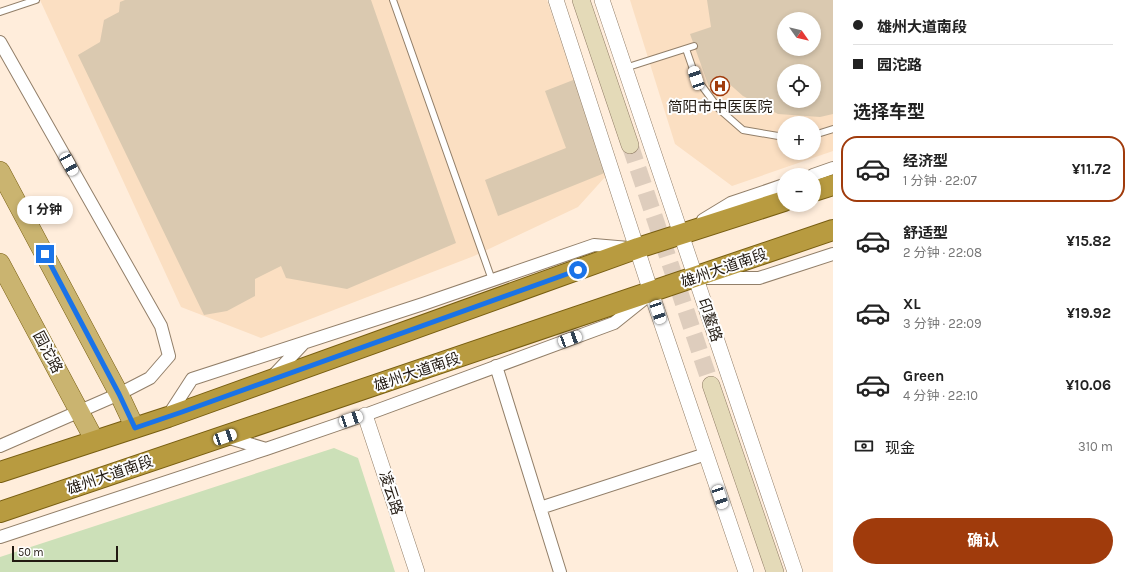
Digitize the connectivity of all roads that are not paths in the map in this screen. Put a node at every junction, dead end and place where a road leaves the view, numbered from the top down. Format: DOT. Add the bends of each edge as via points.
graph roads {
  1 [pos="36,0"];
  2 [pos="393,0"];
  3 [pos="556,0"];
  4 [pos="581,0"];
  5 [pos="602,0"];
  6 [pos="0,12"];
  7 [pos="0,42"];
  8 [pos="694,46"];
  9 [pos="686,48"];
  10 [pos="625,68"];
  11 [pos="833,129"];
  12 [pos="821,133"];
  13 [pos="777,136"];
  14 [pos="630,145"];
  15 [pos="833,168"];
  16 [pos="0,171"];
  17 [pos="821,172"];
  18 [pos="833,185"];
  19 [pos="777,187"];
  20 [pos="821,189"];
  21 [pos="777,203"];
  22 [pos="833,230"];
  23 [pos="681,234"];
  24 [pos="638,248"];
  25 [pos="833,254"];
  26 [pos="0,263"];
  27 [pos="695,278"];
  28 [pos="492,280"];
  29 [pos="651,292"];
  30 [pos="303,343"];
  31 [pos="496,366"];
  32 [pos="268,381"];
  33 [pos="712,385"];
  34 [pos="119,394"];
  35 [pos="79,410"];
  36 [pos="365,414"];
  37 [pos="168,417"];
  38 [pos="135,428"];
  39 [pos="225,437"];
  40 [pos="95,441"];
  41 [pos="0,446"];
  42 [pos="266,449"];
  43 [pos="706,454"];
  44 [pos="0,472"];
  45 [pos="540,508"];
  46 [pos="0,512"];
  47 [pos="0,537"];
  48 [pos="417,572"];
  49 [pos="560,572"];
  50 [pos="746,572"];
  51 [pos="775,572"];
  52 [pos="795,572"];
  1 -- 6 [label="lane"];
  2 -- 28 [label="lane"];
  3 -- 24 [label="street"];
  4 -- 14 [label="main road"];
  5 -- 10 [label="street, 印鳌路"];
  7 -- 34 [label="street" via="161,326 169,356 150,378"];
  8 -- 9 [label="lane"];
  9 -- 10 [label="lane"];
  9 -- 13 [label="lane" via="696,78 719,109 743,130"];
  10 -- 23 [label="street, 印鳌路"];
  11 -- 12 [label="lane"];
  15 -- 17 [label="street"];
  16 -- 34 [label="main road"];
  18 -- 20 [label="highway"];
  19 -- 23 [label="street" via="731,203"];
  21 -- 23 [label="highway"];
  22 -- 27 [label="highway, 雄州大道南段"];
  23 -- 24 [label="highway"];
  23 -- 27 [label="street, 印鳌路"];
  24 -- 28 [label="street" via="594,245"];
  24 -- 29 [label="street"];
  24 -- 32 [label="highway"];
  25 -- 27 [label="street" via="758,278"];
  26 -- 35 [label="main road, 园沱路"];
  27 -- 29 [label="highway, 雄州大道南段"];
  27 -- 52 [label="street, 印鳌路"];
  28 -- 30 [label="street"];
  29 -- 31 [label="street" via="614,323"];
  29 -- 39 [label="highway, 雄州大道南段"];
  29 -- 43 [label="street"];
  30 -- 32 [label="street"];
  30 -- 37 [label="street" via="192,379"];
  31 -- 36 [label="street"];
  31 -- 45 [label="street"];
  32 -- 37 [label="highway"];
  33 -- 51 [label="main road"];
  34 -- 35 [label="street"];
  34 -- 38 [label="main road"];
  35 -- 40 [label="main road, 园沱路"];
  35 -- 41 [label="street"];
  36 -- 42 [label="street"];
  36 -- 48 [label="street, 凌云路"];
  37 -- 38 [label="highway"];
  38 -- 40 [label="highway"];
  39 -- 42 [label="street"];
  39 -- 46 [label="highway, 雄州大道南段"];
  40 -- 44 [label="highway"];
  42 -- 47 [label="street"];
  43 -- 45 [label="street"];
  43 -- 50 [label="street"];
  45 -- 49 [label="street"];
}
